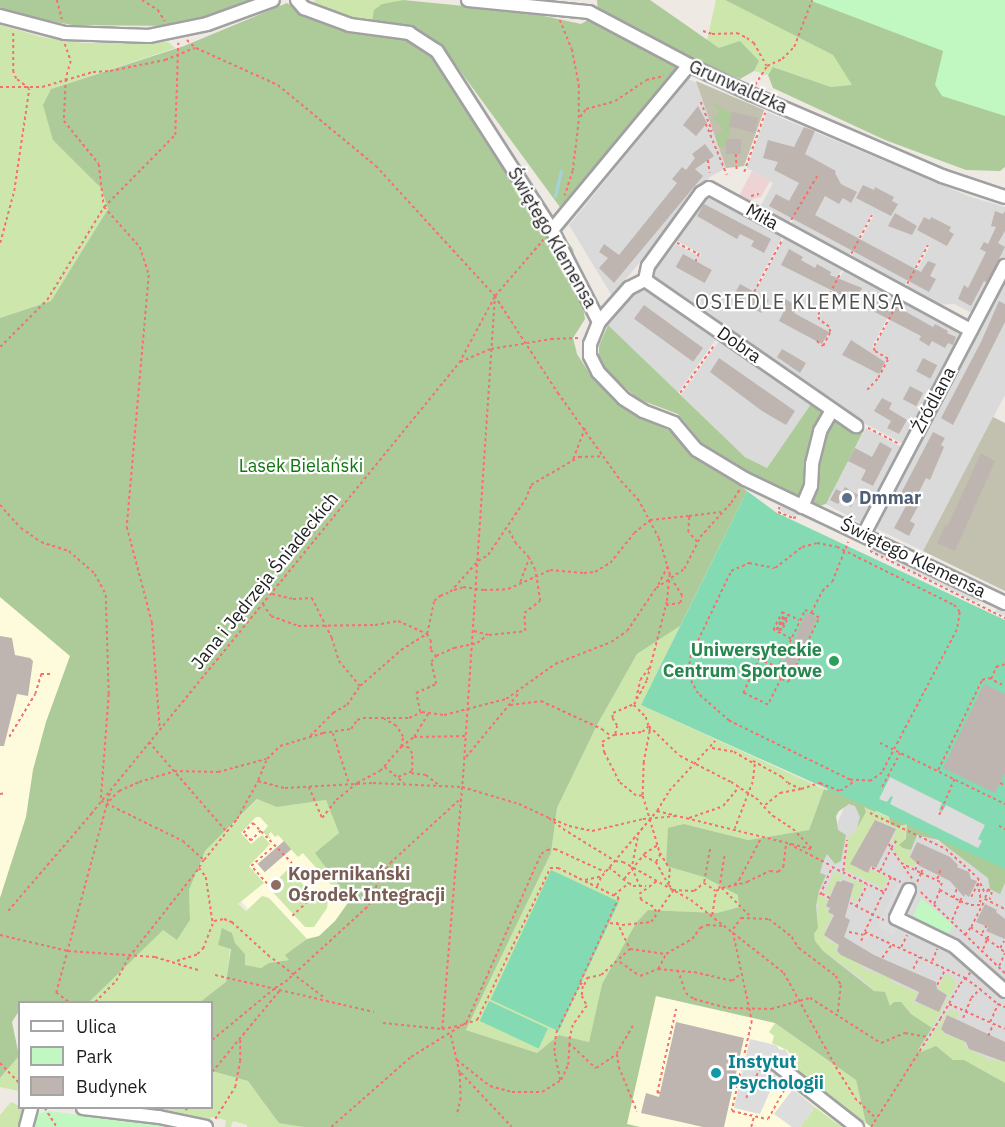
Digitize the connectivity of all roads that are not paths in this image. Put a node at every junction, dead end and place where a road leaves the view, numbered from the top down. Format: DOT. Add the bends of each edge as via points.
graph roads {
  1 [pos="273,0"];
  2 [pos="297,0"];
  3 [pos="468,0"];
  4 [pos="544,4"];
  5 [pos="3,18"];
  6 [pos="688,65"];
  7 [pos="1005,197"];
  8 [pos="552,230"];
  9 [pos="1005,266"];
  10 [pos="645,280"];
  11 [pos="599,322"];
  12 [pos="971,330"];
  13 [pos="832,410"];
  14 [pos="860,426"];
  15 [pos="800,511"];
  16 [pos="864,534"];
  17 [pos="1005,603"];
  18 [pos="909,885"];
  19 [pos="1005,991"];
  20 [pos="775,1063"];
  21 [pos="30,1109"];
  22 [pos="108,1109"];
  23 [pos="183,1115"];
  24 [pos="211,1123"];
  25 [pos="26,1127"];
  26 [pos="857,1127"];
  1 -- 5 [label="street" via="207,24 149,36 81,34"];
  2 -- 8 [label="street, Świętego Klemensa" via="304,8 350,25 409,33 437,51"];
  3 -- 4 [label="street, Grunwaldzka"];
  4 -- 6 [label="street, Grunwaldzka" via="589,12"];
  6 -- 7 [label="street, Grunwaldzka" via="942,176"];
  6 -- 8 [label="street"];
  8 -- 11 [label="street, Świętego Klemensa"];
  9 -- 12 [label="street, Źródlana"];
  10 -- 11 [label="street" via="629,288"];
  10 -- 12 [label="street, Miła" via="648,266 664,243 701,193 712,189"];
  10 -- 13 [label="street, Dobra"];
  11 -- 15 [label="street, Świętego Klemensa" via="591,336 589,352 593,364 630,404 674,423 697,450 784,498"];
  12 -- 16 [label="street, Źródlana"];
  13 -- 14 [label="street, Dobra"];
  13 -- 15 [label="street" via="820,431 811,486"];
  15 -- 16 [label="street, Świętego Klemensa"];
  16 -- 17 [label="street, Świętego Klemensa"];
  18 -- 19 [label="street" via="896,918 954,946"];
  20 -- 26 [label="street"];
  21 -- 25 [label="street"];
  22 -- 23 [label="street"];
  23 -- 24 [label="street"];
}
